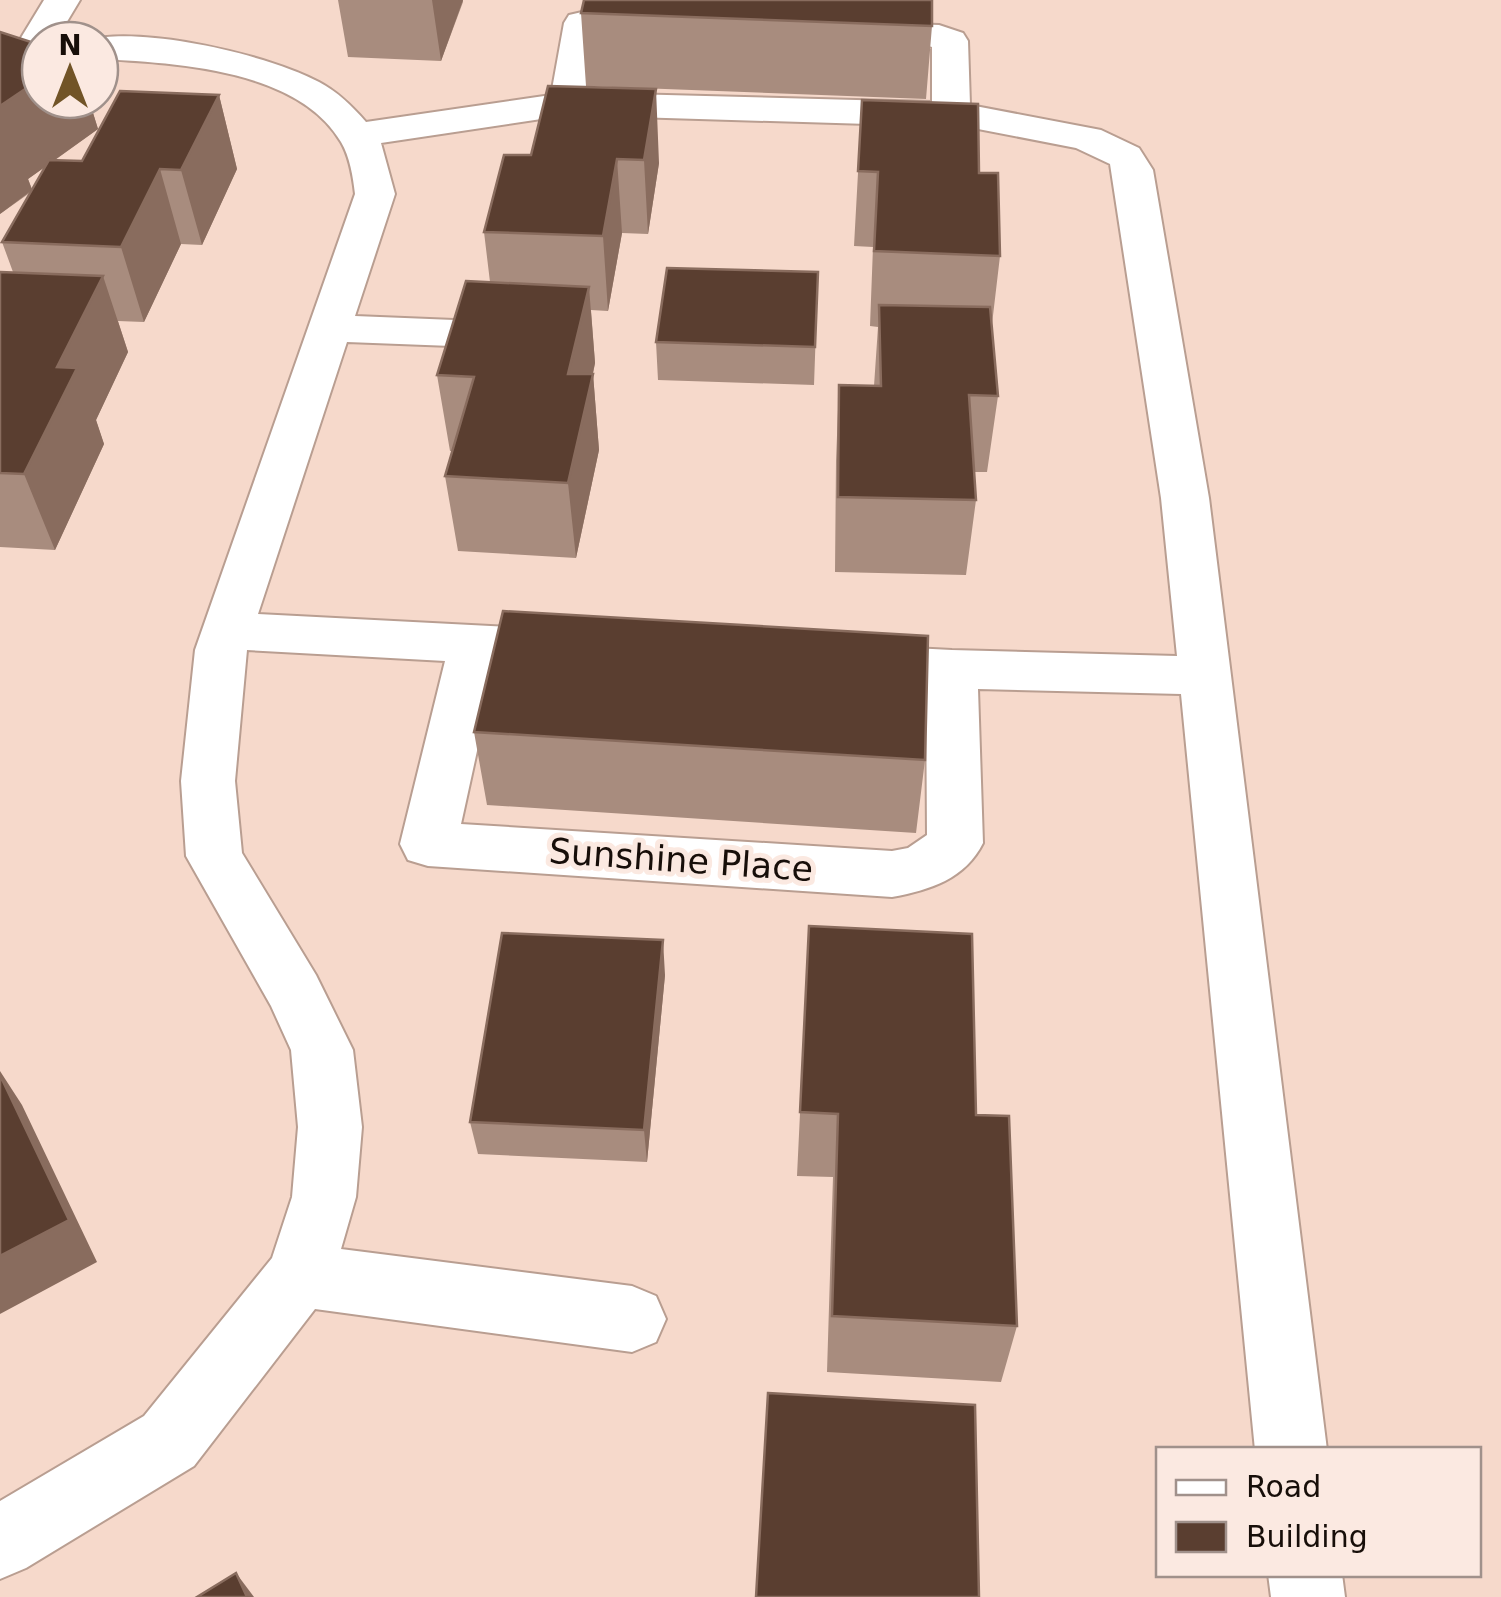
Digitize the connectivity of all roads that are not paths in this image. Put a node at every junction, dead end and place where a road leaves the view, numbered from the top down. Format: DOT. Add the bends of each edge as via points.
graph roads {
  1 [pos="62,0"];
  2 [pos="752,13"];
  3 [pos="46,20"];
  4 [pos="120,50"];
  5 [pos="568,104"];
  6 [pos="944,111"];
  7 [pos="357,135"];
  8 [pos="330,328"];
  9 [pos="565,338"];
  10 [pos="228,632"];
  11 [pos="475,644"];
  12 [pos="952,669"];
  13 [pos="1204,676"];
  14 [pos="300,1275"];
  15 [pos="632,1319"];
  16 [pos="1291,1447"];
  17 [pos="0,1542"];
  1 -- 3 [label="street"];
  2 -- 5 [label="street" via="582,22"];
  2 -- 6 [label="street" via="950,40 950,108"];
  4 -- 7 [label="street" via="256,68 305,90"];
  5 -- 6 [label="street" via="934,116"];
  5 -- 7 [label="street"];
  6 -- 13 [label="street" via="1087,138 1125,156 1133,170"];
  7 -- 8 [label="street" via="376,194"];
  8 -- 9 [label="street"];
  8 -- 10 [label="street"];
  10 -- 11 [label="street"];
  10 -- 14 [label="street" via="208,781 214,856 322,1050 330,1127 324,1197"];
  11 -- 12 [label="street"];
  11 -- 12 [label="street, Sunshine Place" via="428,844 892,874 940,860 955,843"];
  12 -- 13 [label="street"];
  13 -- 16 [label="street"];
  14 -- 15 [label="street"];
  14 -- 17 [label="street" via="169,1441"];
}
